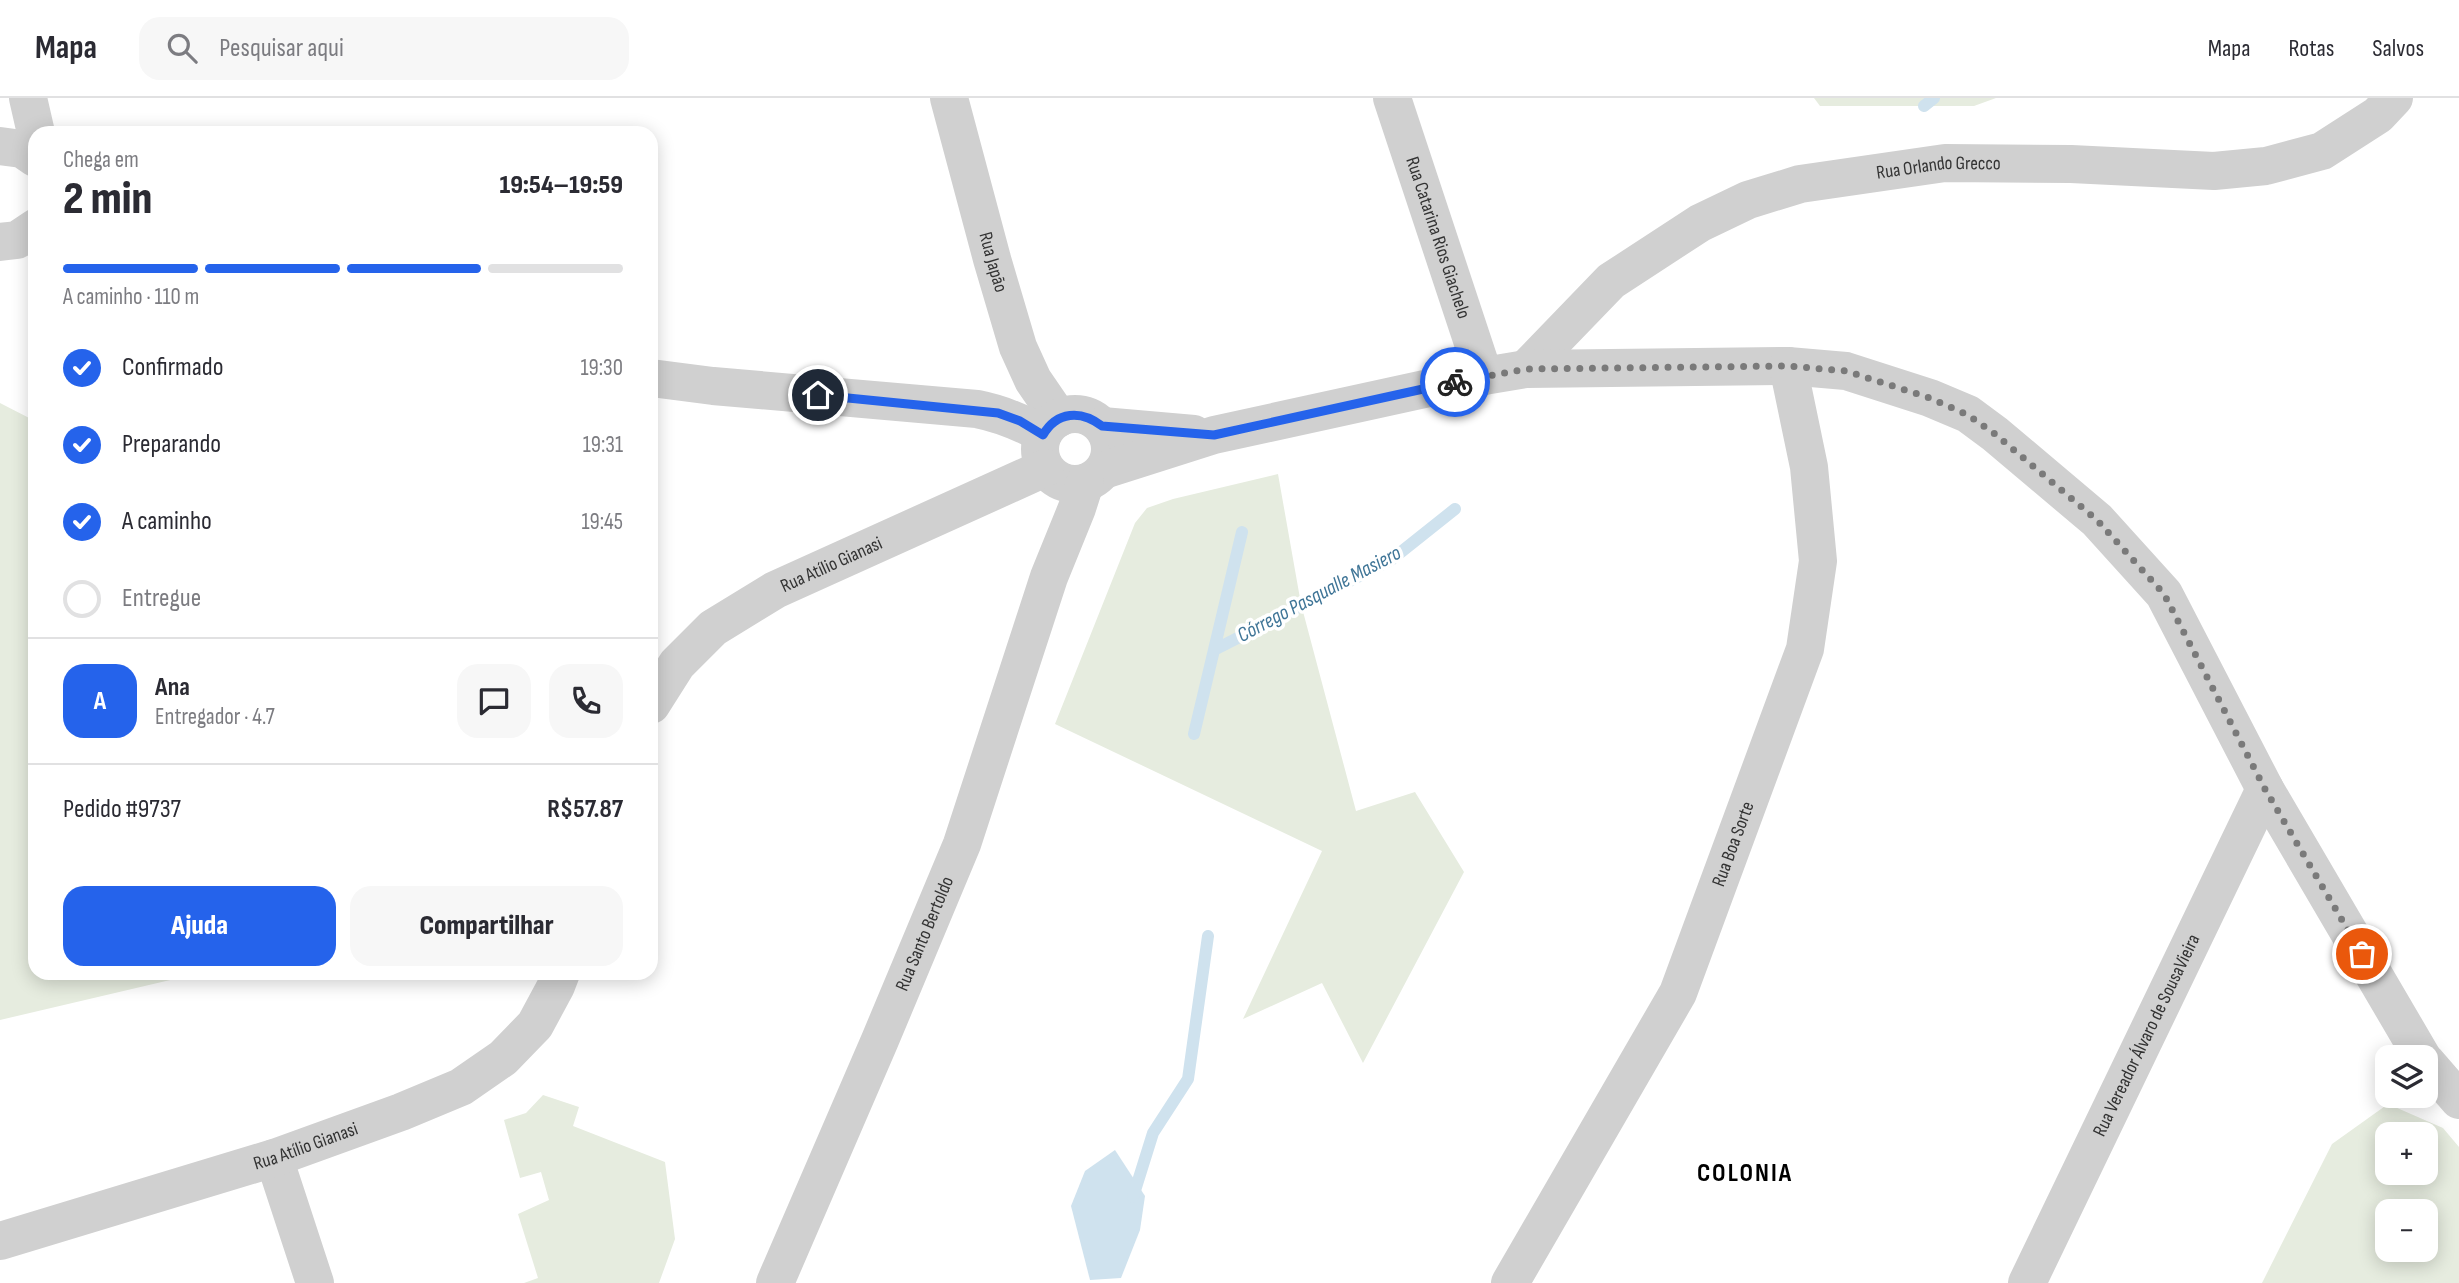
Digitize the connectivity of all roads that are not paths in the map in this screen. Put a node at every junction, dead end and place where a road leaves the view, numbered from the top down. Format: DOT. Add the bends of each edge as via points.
graph roads {
  1 [pos="28,98"];
  2 [pos="949,98"];
  3 [pos="1392,98"];
  4 [pos="2394,98"];
  5 [pos="34,126"];
  6 [pos="0,146"];
  7 [pos="28,153"];
  8 [pos="1788,366"];
  9 [pos="1526,369"];
  10 [pos="1484,376"];
  11 [pos="658,379"];
  12 [pos="1214,435"];
  13 [pos="1065,458"];
  14 [pos="658,694"];
  15 [pos="2265,789"];
  16 [pos="558,980"];
  17 [pos="2423,1045"];
  18 [pos="2438,1068"];
  19 [pos="2459,1100"];
  20 [pos="274,1158"];
  21 [pos="0,1241"];
  22 [pos="315,1283"];
  23 [pos="775,1283"];
  24 [pos="1510,1283"];
  25 [pos="2027,1283"];
  1 -- 5 [label="street"];
  2 -- 13 [label="street, Rua Japão" via="1018,347"];
  3 -- 10 [label="street, Rua Catarina Rios Giachelo"];
  4 -- 9 [label="street, Rua Orlando Grecco" via="2378,115 2322,150 2266,166 2214,171 1945,163 1800,184 1748,200 1700,223 1611,281"];
  6 -- 7 [label="street"];
  8 -- 9 [label="street"];
  8 -- 15 [label="street" via="1846,371 1968,415 2097,520 2164,594"];
  8 -- 24 [label="street, Rua Boa Sorte" via="1809,467 1818,561 1805,649 1678,993"];
  9 -- 10 [label="street"];
  10 -- 12 [label="street"];
  11 -- 13 [label="street" via="998,413 1020,421"];
  12 -- 13 [label="street, Rua Atílio Gianasi"];
  12 -- 13 [label="street" via="1102,426 1081,415 1070,415"];
  13 -- 14 [label="street, Rua Atílio Gianasi" via="775,590 713,628 677,664"];
  13 -- 23 [label="street, Rua Santo Bertoldo" via="1049,577 962,844"];
  15 -- 17 [label="street"];
  15 -- 25 [label="street, Rua Vereador Álvaro de SousaVieira"];
  16 -- 20 [label="street, Rua Atílio Gianasi" via="535,1025 503,1058 461,1087"];
  18 -- 19 [label="street"];
  20 -- 21 [label="street, Rua Atílio Gianasi"];
  20 -- 22 [label="street"];
}
